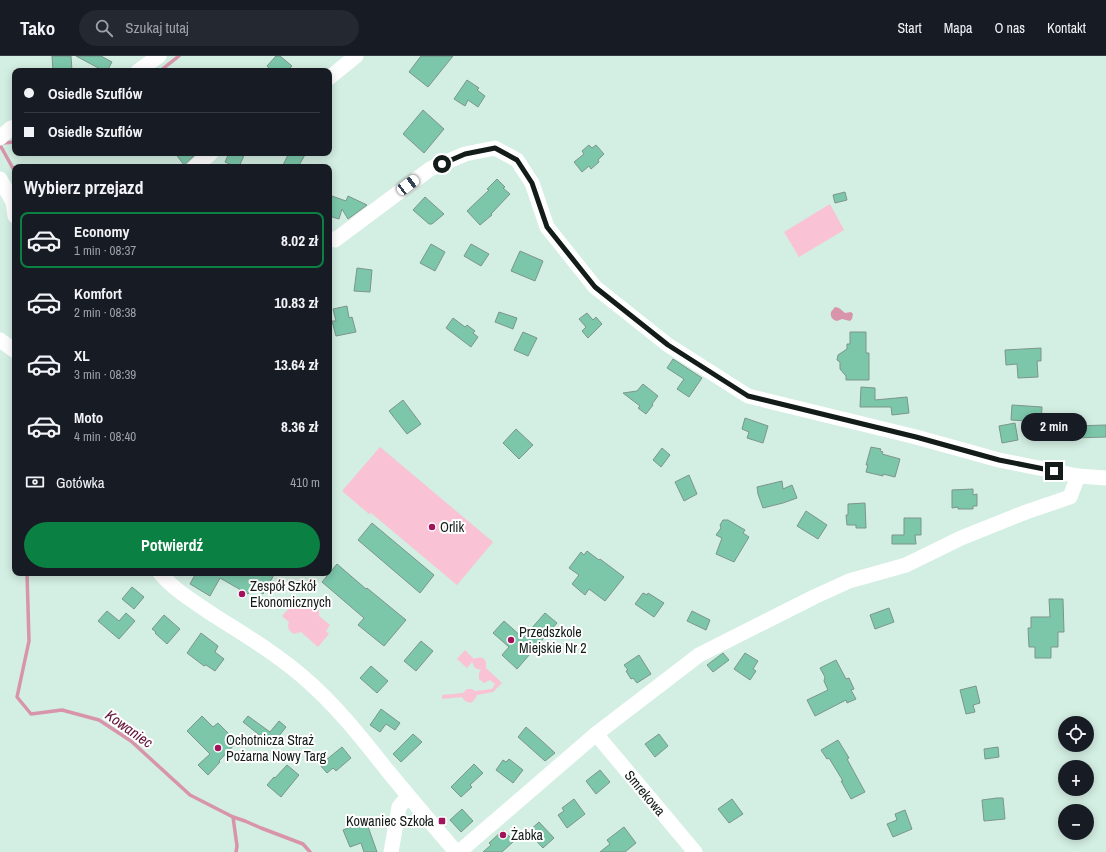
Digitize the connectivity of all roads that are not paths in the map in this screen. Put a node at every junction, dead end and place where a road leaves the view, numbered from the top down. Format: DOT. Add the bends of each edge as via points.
graph roads {
  1 [pos="159,56"];
  2 [pos="356,56"];
  3 [pos="142,68"];
  4 [pos="332,76"];
  5 [pos="12,129"];
  6 [pos="0,138"];
  7 [pos="208,156"];
  8 [pos="198,164"];
  9 [pos="0,179"];
  10 [pos="12,200"];
  11 [pos="332,239"];
  12 [pos="1078,476"];
  13 [pos="1106,478"];
  14 [pos="163,576"];
  15 [pos="596,734"];
  16 [pos="408,796"];
  17 [pos="391,852"];
  18 [pos="457,852"];
  19 [pos="695,852"];
  1 -- 3 [label="street"];
  2 -- 4 [label="street"];
  5 -- 6 [label="street"];
  7 -- 8 [label="street"];
  9 -- 10 [label="street"];
  11 -- 12 [label="street" via="335,240 430,169 465,154 495,148 517,160 532,183 547,227 595,287 668,345 748,396 999,460"];
  12 -- 13 [label="street"];
  12 -- 15 [label="street" via="1070,497 961,538 906,565 850,581 699,655"];
  14 -- 16 [label="street" via="186,597 275,654 304,677 328,699"];
  15 -- 18 [label="street"];
  15 -- 19 [label="street, Smrekowa"];
  16 -- 17 [label="street" via="399,807"];
  16 -- 18 [label="street"];
}
